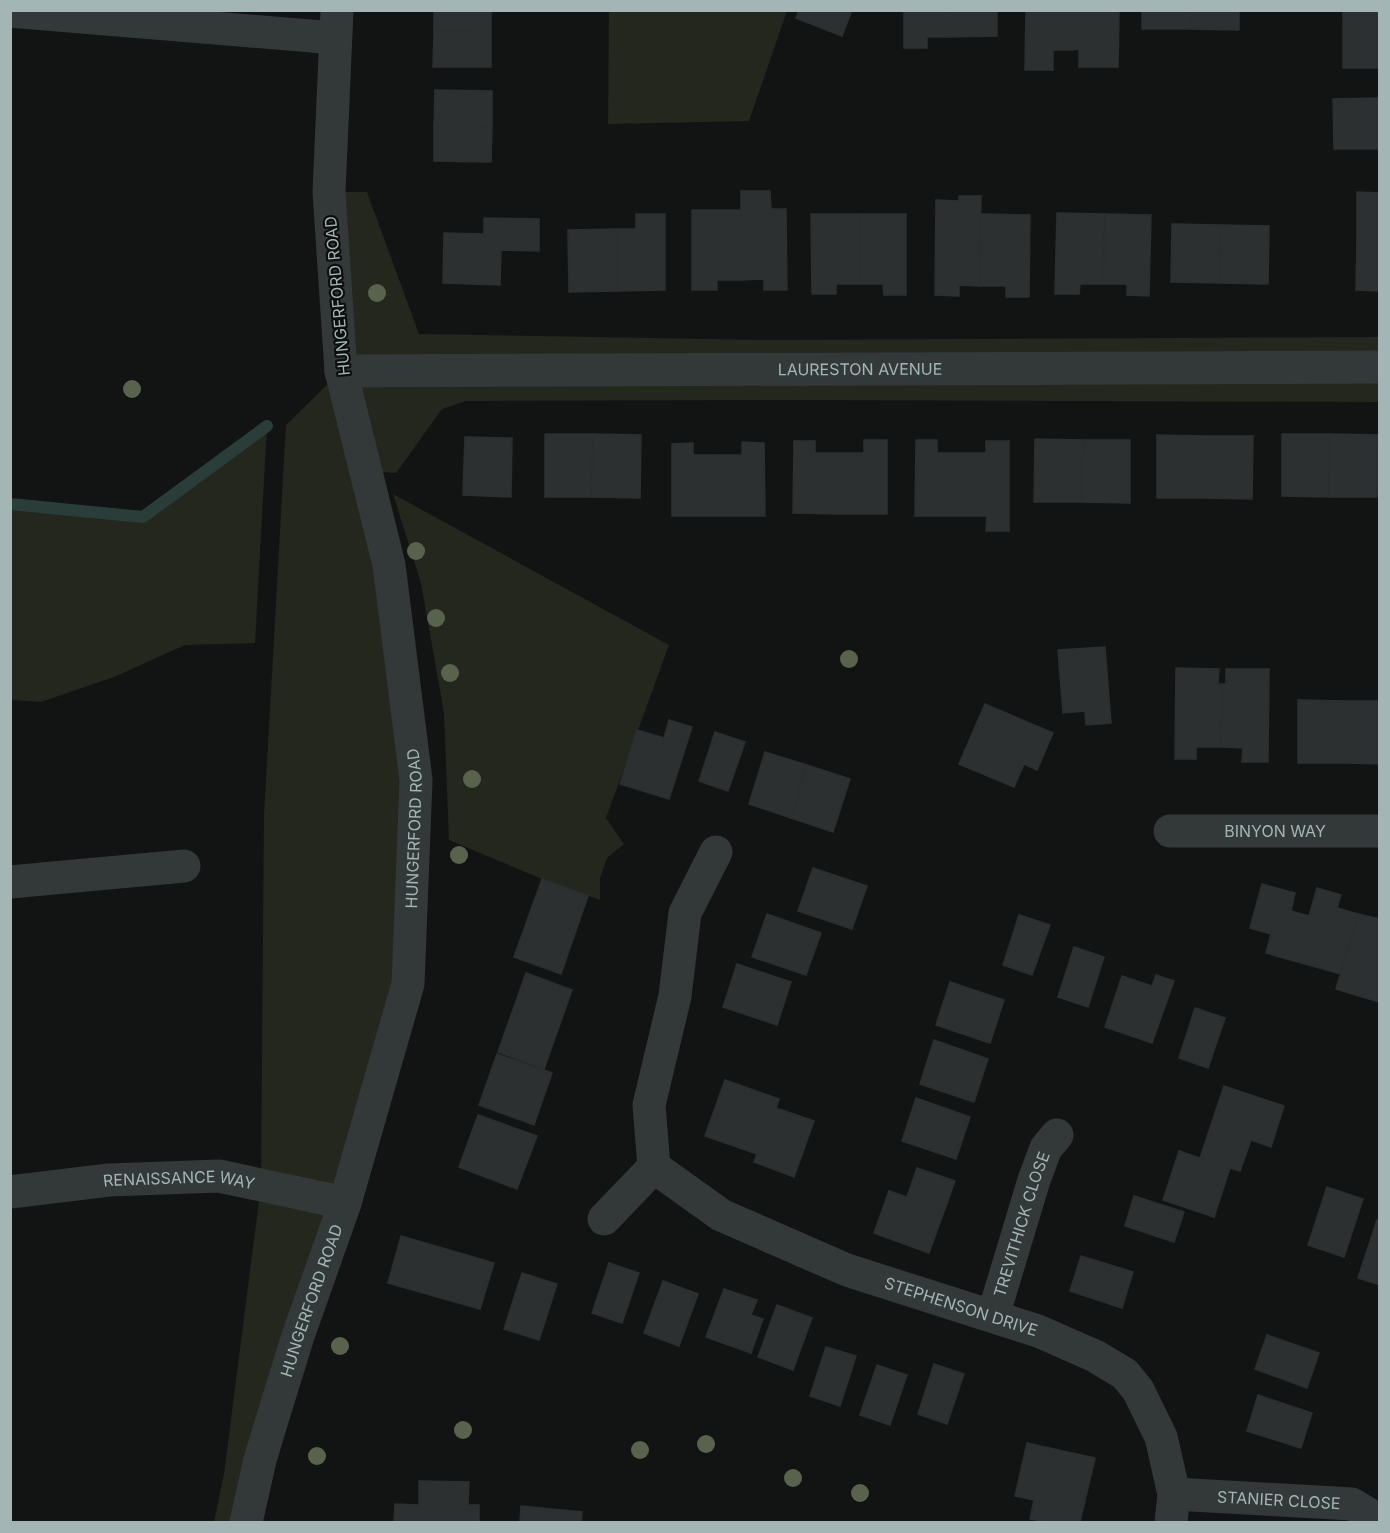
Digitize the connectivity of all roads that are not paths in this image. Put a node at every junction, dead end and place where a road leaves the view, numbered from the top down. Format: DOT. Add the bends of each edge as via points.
graph roads {
  1 [pos="10,11"];
  2 [pos="336,24"];
  3 [pos="1380,367"];
  4 [pos="341,371"];
  5 [pos="1170,831"];
  6 [pos="1380,831"];
  7 [pos="716,852"];
  8 [pos="184,866"];
  9 [pos="10,882"];
  10 [pos="1057,1135"];
  11 [pos="654,1167"];
  12 [pos="10,1192"];
  13 [pos="345,1203"];
  14 [pos="604,1219"];
  15 [pos="993,1316"];
  16 [pos="1173,1508"];
  17 [pos="1380,1521"];
  18 [pos="246,1522"];
  1 -- 2 [label="street"];
  2 -- 4 [label="street, HUNGERFORD ROAD" via="329,192"];
  3 -- 4 [label="street, LAURESTON AVENUE"];
  4 -- 13 [label="street, HUNGERFORD ROAD" via="389,565 416,780 408,984"];
  5 -- 6 [label="street, BINYON WAY"];
  7 -- 11 [label="street" via="685,913 675,996 649,1105"];
  8 -- 9 [label="street"];
  10 -- 15 [label="street, TREVITHICK CLOSE" via="1042,1159"];
  11 -- 14 [label="street"];
  11 -- 15 [label="street, STEPHENSON DRIVE" via="721,1215 847,1270"];
  12 -- 13 [label="street, RENAISSANCE WAY" via="109,1180 219,1176"];
  13 -- 18 [label="street, HUNGERFORD ROAD" via="298,1336 260,1460"];
  15 -- 16 [label="street, STEPHENSON DRIVE" via="1048,1335 1125,1374 1138,1390 1161,1437"];
  16 -- 17 [label="street, STANIER CLOSE" via="1352,1504"];
}
